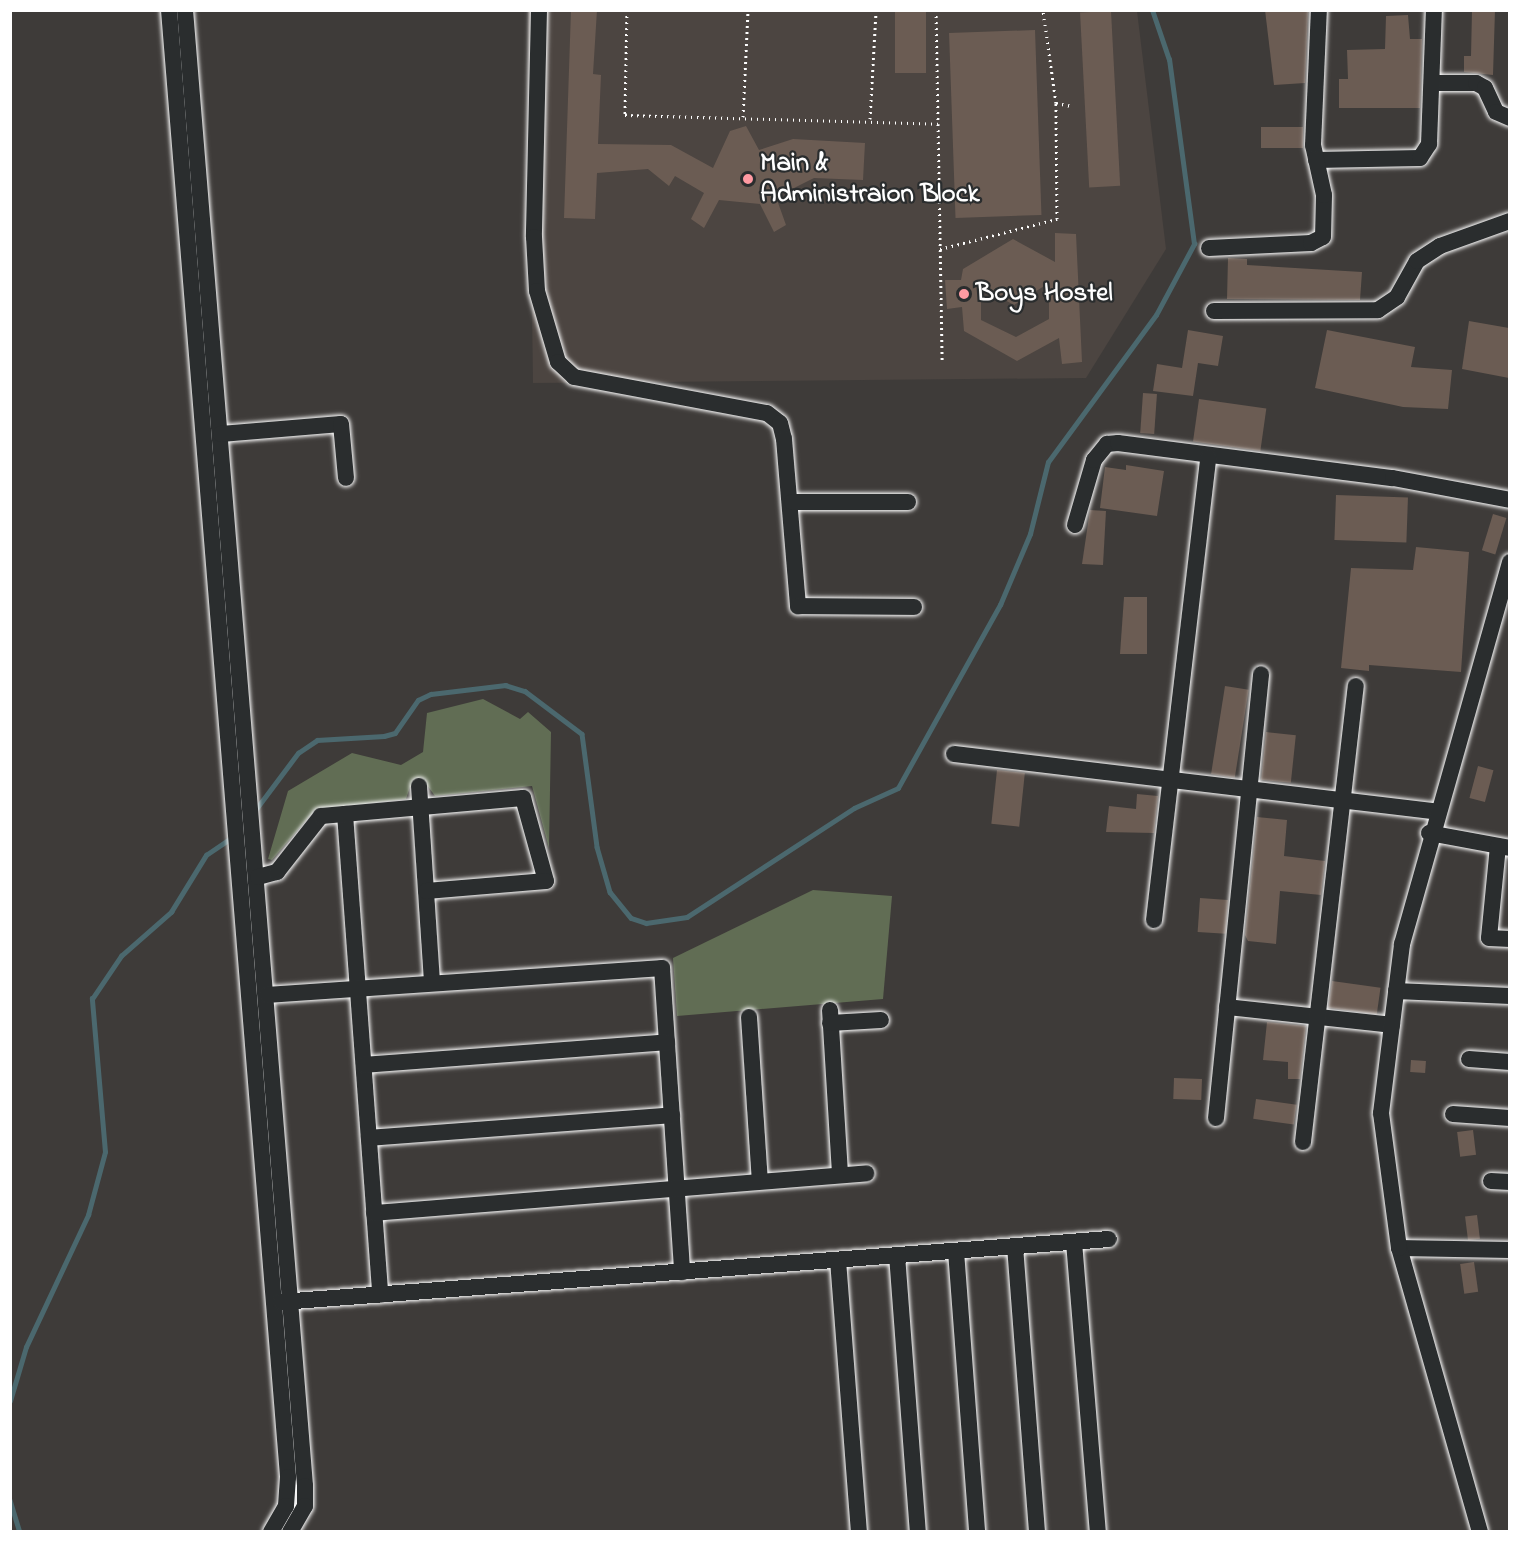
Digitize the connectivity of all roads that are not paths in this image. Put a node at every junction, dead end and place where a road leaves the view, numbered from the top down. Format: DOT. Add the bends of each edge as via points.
graph roads {
  1 [pos="169,10"];
  2 [pos="185,10"];
  3 [pos="539,10"];
  4 [pos="1319,10"];
  5 [pos="1434,10"];
  6 [pos="1434,83"];
  7 [pos="1509,118"];
  8 [pos="1316,160"];
  9 [pos="1509,221"];
  10 [pos="1209,248"];
  11 [pos="1214,311"];
  12 [pos="221,434"];
  13 [pos="1208,457"];
  14 [pos="346,478"];
  15 [pos="1509,500"];
  16 [pos="792,502"];
  17 [pos="908,502"];
  18 [pos="1075,525"];
  19 [pos="1509,562"];
  20 [pos="914,607"];
  21 [pos="1261,674"];
  22 [pos="1356,687"];
  23 [pos="954,754"];
  24 [pos="1170,782"];
  25 [pos="419,786"];
  26 [pos="1248,789"];
  27 [pos="1341,801"];
  28 [pos="420,807"];
  29 [pos="1437,812"];
  30 [pos="345,814"];
  31 [pos="1429,833"];
  32 [pos="1504,847"];
  33 [pos="258,877"];
  34 [pos="426,891"];
  35 [pos="1154,920"];
  36 [pos="1509,939"];
  37 [pos="432,983"];
  38 [pos="358,988"];
  39 [pos="1396,990"];
  40 [pos="267,995"];
  41 [pos="1509,996"];
  42 [pos="1227,1007"];
  43 [pos="1317,1016"];
  44 [pos="749,1017"];
  45 [pos="881,1020"];
  46 [pos="1392,1025"];
  47 [pos="667,1042"];
  48 [pos="1469,1059"];
  49 [pos="1509,1062"];
  50 [pos="364,1065"];
  51 [pos="1453,1114"];
  52 [pos="672,1115"];
  53 [pos="1216,1118"];
  54 [pos="1509,1118"];
  55 [pos="369,1138"];
  56 [pos="1303,1142"];
  57 [pos="866,1173"];
  58 [pos="840,1175"];
  59 [pos="760,1181"];
  60 [pos="1491,1181"];
  61 [pos="1509,1182"];
  62 [pos="677,1188"];
  63 [pos="374,1213"];
  64 [pos="1108,1239"];
  65 [pos="1074,1242"];
  66 [pos="1015,1246"];
  67 [pos="1399,1248"];
  68 [pos="956,1251"];
  69 [pos="1509,1251"];
  70 [pos="897,1255"];
  71 [pos="838,1260"];
  72 [pos="682,1272"];
  73 [pos="380,1295"];
  74 [pos="282,1302"];
  75 [pos="271,1532"];
  76 [pos="290,1532"];
  77 [pos="859,1532"];
  78 [pos="918,1532"];
  79 [pos="977,1532"];
  80 [pos="1037,1532"];
  81 [pos="1098,1532"];
  82 [pos="1480,1532"];
  1 -- 74 [label="street" via="234,803"];
  2 -- 12 [label="street"];
  3 -- 16 [label="street" via="534,237 537,291 558,362 574,377 767,413 780,423"];
  4 -- 8 [label="street"];
  5 -- 6 [label="street"];
  6 -- 7 [label="street" via="1476,83 1485,88 1496,112"];
  6 -- 8 [label="street" via="1429,144 1420,158"];
  8 -- 10 [label="street" via="1324,195 1323,237 1311,243"];
  9 -- 11 [label="street" via="1440,246 1417,261 1397,297 1378,310"];
  12 -- 14 [label="street" via="342,424"];
  12 -- 33 [label="street"];
  13 -- 15 [label="street" via="1393,478"];
  13 -- 18 [label="street" via="1107,444 1094,460"];
  13 -- 24 [label="street"];
  16 -- 17 [label="street"];
  16 -- 20 [label="street" via="798,606"];
  19 -- 29 [label="street"];
  21 -- 26 [label="street"];
  22 -- 27 [label="street"];
  23 -- 24 [label="street"];
  24 -- 26 [label="street"];
  24 -- 35 [label="street"];
  25 -- 28 [label="street"];
  26 -- 27 [label="street"];
  26 -- 42 [label="street"];
  27 -- 29 [label="street"];
  27 -- 43 [label="street"];
  28 -- 30 [label="street"];
  28 -- 34 [label="street"];
  28 -- 34 [label="street" via="523,798 546,881"];
  29 -- 31 [label="street"];
  30 -- 33 [label="street" via="321,816 277,872"];
  30 -- 38 [label="street"];
  31 -- 32 [label="street"];
  31 -- 39 [label="street"];
  32 -- 36 [label="street" via="1489,938"];
  33 -- 40 [label="street"];
  34 -- 37 [label="street"];
  37 -- 38 [label="street"];
  37 -- 47 [label="street" via="662,968"];
  38 -- 40 [label="street"];
  38 -- 50 [label="street"];
  39 -- 41 [label="street"];
  39 -- 46 [label="street"];
  40 -- 74 [label="street"];
  42 -- 43 [label="street"];
  42 -- 53 [label="street"];
  43 -- 46 [label="street"];
  43 -- 56 [label="street"];
  44 -- 59 [label="street"];
  45 -- 58 [label="street" via="830,1017"];
  46 -- 67 [label="street" via="1381,1113"];
  47 -- 50 [label="street"];
  47 -- 52 [label="street"];
  48 -- 49 [label="street"];
  50 -- 55 [label="street"];
  51 -- 54 [label="street"];
  52 -- 55 [label="street"];
  52 -- 62 [label="street"];
  55 -- 63 [label="street"];
  57 -- 58 [label="street"];
  58 -- 59 [label="street"];
  59 -- 62 [label="street"];
  60 -- 61 [label="street"];
  62 -- 63 [label="street"];
  62 -- 72 [label="street"];
  63 -- 73 [label="street"];
  64 -- 65 [label="street"];
  65 -- 66 [label="street"];
  65 -- 81 [label="street"];
  66 -- 68 [label="street"];
  66 -- 80 [label="street"];
  67 -- 69 [label="street"];
  67 -- 82 [label="street"];
  68 -- 70 [label="street"];
  68 -- 79 [label="street"];
  70 -- 71 [label="street"];
  70 -- 78 [label="street"];
  71 -- 72 [label="street"];
  71 -- 77 [label="street"];
  72 -- 73 [label="street"];
  73 -- 74 [label="street"];
  74 -- 75 [label="street" via="289,1488 286,1506"];
  74 -- 76 [label="street" via="306,1500"];
}
